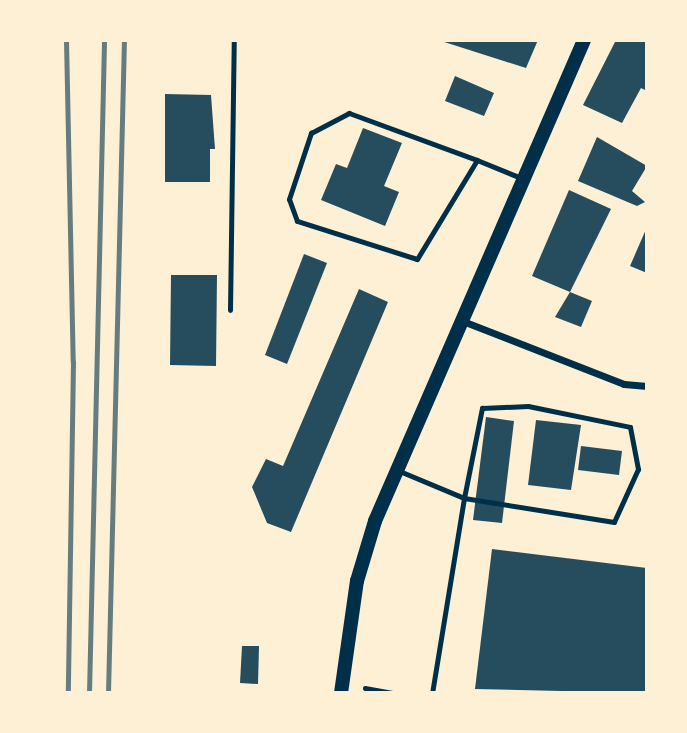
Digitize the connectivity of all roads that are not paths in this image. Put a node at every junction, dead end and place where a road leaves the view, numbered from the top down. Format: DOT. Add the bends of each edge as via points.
graph roads {
  1 [pos="234,40"];
  2 [pos="584,40"];
  3 [pos="477,160"];
  4 [pos="522,178"];
  5 [pos="230,310"];
  6 [pos="460,319"];
  7 [pos="647,386"];
  8 [pos="396,469"];
  9 [pos="464,498"];
  10 [pos="341,693"];
  11 [pos="432,693"];
  1 -- 5 [label="lane"];
  2 -- 4 [label="main road"];
  3 -- 3 [label="lane" via="349,113 311,133 289,199 297,221 417,259"];
  3 -- 4 [label="lane"];
  4 -- 6 [label="main road"];
  6 -- 7 [label="street" via="624,384"];
  6 -- 8 [label="main road"];
  8 -- 9 [label="lane"];
  8 -- 10 [label="main road" via="357,581"];
  9 -- 9 [label="lane" via="614,522 638,470 630,427 528,406 482,408"];
  9 -- 11 [label="lane"];
}
